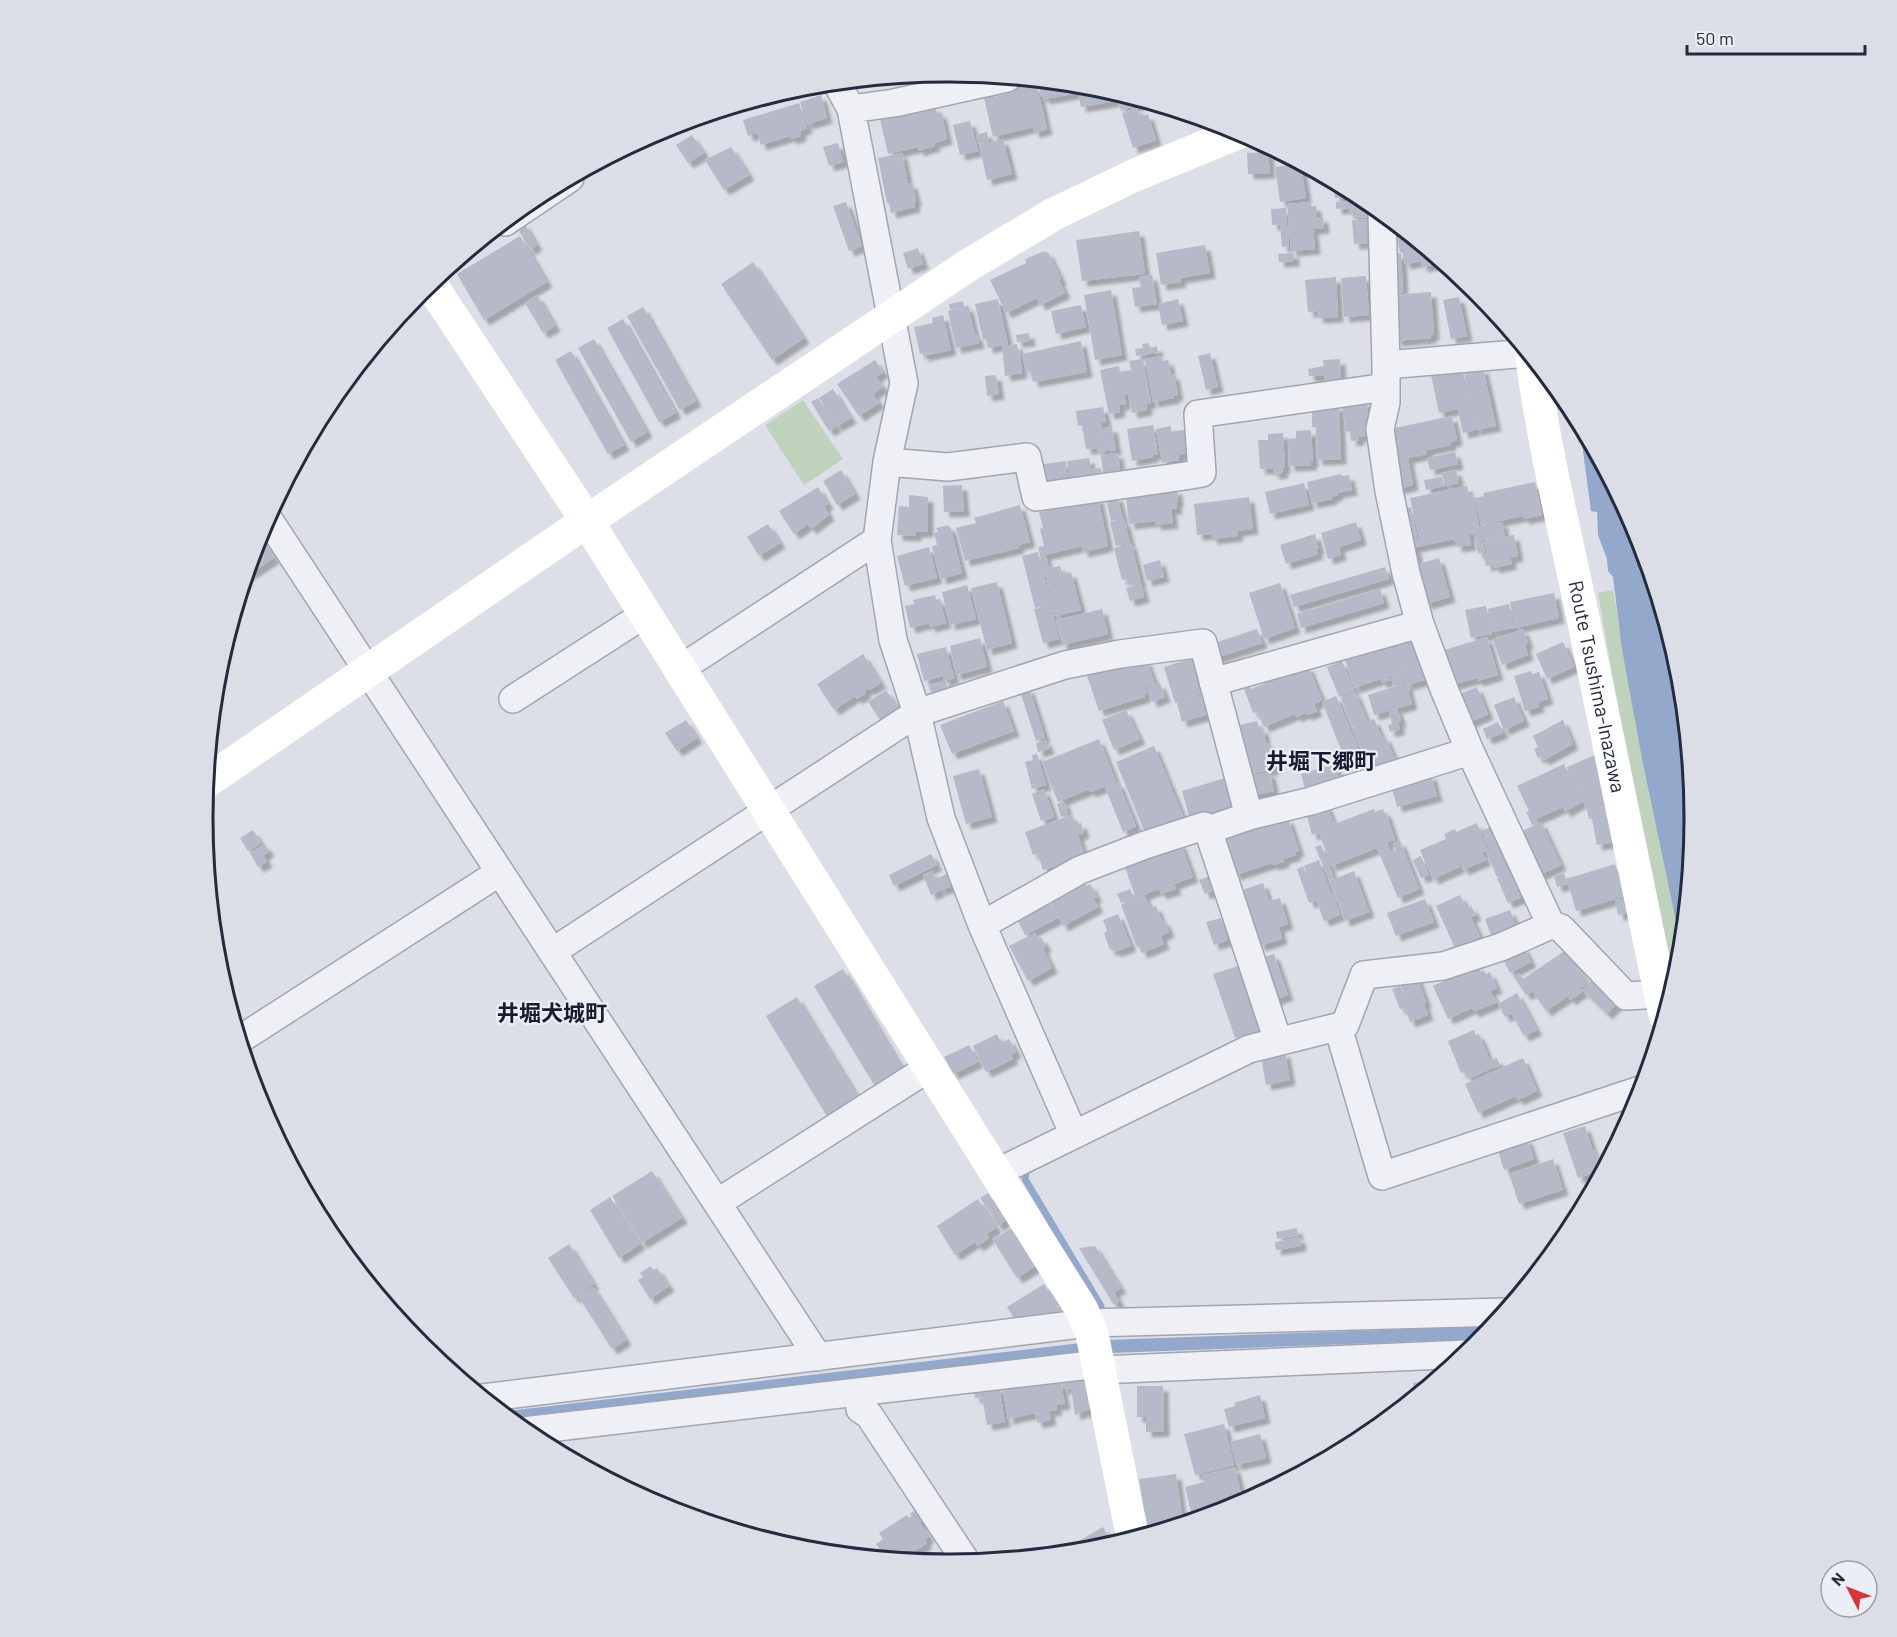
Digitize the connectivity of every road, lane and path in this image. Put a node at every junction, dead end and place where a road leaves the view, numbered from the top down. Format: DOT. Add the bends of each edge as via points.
graph roads {
  1 [pos="981,83"];
  2 [pos="841,91"];
  3 [pos="851,109"];
  4 [pos="1226,138"];
  5 [pos="1382,225"];
  6 [pos="435,291"];
  7 [pos="891,317"];
  8 [pos="1519,354"];
  9 [pos="1534,373"];
  10 [pos="1386,376"];
  11 [pos="887,462"];
  12 [pos="587,522"];
  13 [pos="273,527"];
  14 [pos="877,540"];
  15 [pos="645,614"];
  16 [pos="1420,624"];
  17 [pos="680,669"];
  18 [pos="368,671"];
  19 [pos="1213,682"];
  20 [pos="513,699"];
  21 [pos="917,713"];
  22 [pos="1470,750"];
  23 [pos="214,777"];
  24 [pos="769,811"];
  25 [pos="1249,816"];
  26 [pos="1208,830"];
  27 [pos="500,872"];
  28 [pos="982,925"];
  29 [pos="1551,925"];
  30 [pos="552,952"];
  31 [pos="1662,998"];
  32 [pos="1660,1003"];
  33 [pos="1338,1027"];
  34 [pos="246,1035"];
  35 [pos="1278,1041"];
  36 [pos="930,1067"];
  37 [pos="1631,1093"];
  38 [pos="1074,1135"];
  39 [pos="996,1173"];
  40 [pos="717,1203"];
  41 [pos="1494,1313"];
  42 [pos="1095,1350"];
  43 [pos="1453,1354"];
  44 [pos="818,1357"];
  45 [pos="858,1392"];
  46 [pos="493,1397"];
  47 [pos="539,1429"];
  48 [pos="1131,1531"];
  49 [pos="961,1554"];
  1 -- 3 [label="street"];
  2 -- 3 [label="street"];
  3 -- 7 [label="street"];
  4 -- 7 [label="street" via="1054,214"];
  5 -- 10 [label="street"];
  6 -- 12 [label="street"];
  7 -- 11 [label="street" via="904,383"];
  7 -- 12 [label="street"];
  8 -- 10 [label="street"];
  9 -- 31 [label="street, Route Tsushima-Inazawa" via="1556,498"];
  10 -- 11 [label="street" via="1198,414 1202,472 1185,476 1036,496 1028,457 948,467"];
  10 -- 16 [label="street" via="1380,429 1389,491"];
  11 -- 14 [label="street"];
  12 -- 15 [label="street"];
  12 -- 18 [label="street"];
  13 -- 18 [label="street"];
  14 -- 17 [label="street"];
  14 -- 21 [label="street" via="893,640"];
  15 -- 17 [label="street"];
  15 -- 20 [label="street"];
  16 -- 19 [label="street"];
  16 -- 22 [label="street"];
  17 -- 24 [label="street"];
  18 -- 23 [label="street"];
  18 -- 27 [label="street"];
  19 -- 21 [label="street" via="1203,643 1065,665"];
  19 -- 25 [label="street"];
  21 -- 24 [label="street"];
  21 -- 28 [label="street" via="941,818"];
  22 -- 25 [label="street" via="1311,801"];
  22 -- 29 [label="street"];
  24 -- 30 [label="street"];
  24 -- 36 [label="street"];
  25 -- 26 [label="street"];
  26 -- 28 [label="street" via="1203,826 1080,870"];
  26 -- 35 [label="street"];
  27 -- 30 [label="street"];
  27 -- 34 [label="street"];
  28 -- 38 [label="street"];
  29 -- 32 [label="street" via="1561,928 1626,996"];
  29 -- 33 [label="street" via="1443,966 1364,975 1345,1025"];
  30 -- 40 [label="street"];
  33 -- 35 [label="street"];
  33 -- 37 [label="street" via="1382,1176"];
  35 -- 38 [label="street" via="1249,1049"];
  36 -- 39 [label="street"];
  36 -- 40 [label="street"];
  38 -- 39 [label="street"];
  39 -- 42 [label="street" via="1082,1310"];
  40 -- 44 [label="street"];
  41 -- 42 [label="street"];
  42 -- 43 [label="street"];
  42 -- 44 [label="street"];
  42 -- 45 [label="street"];
  42 -- 48 [label="street"];
  44 -- 46 [label="street"];
  45 -- 47 [label="street"];
  45 -- 49 [label="street" via="860,1409 868,1415"];
}
